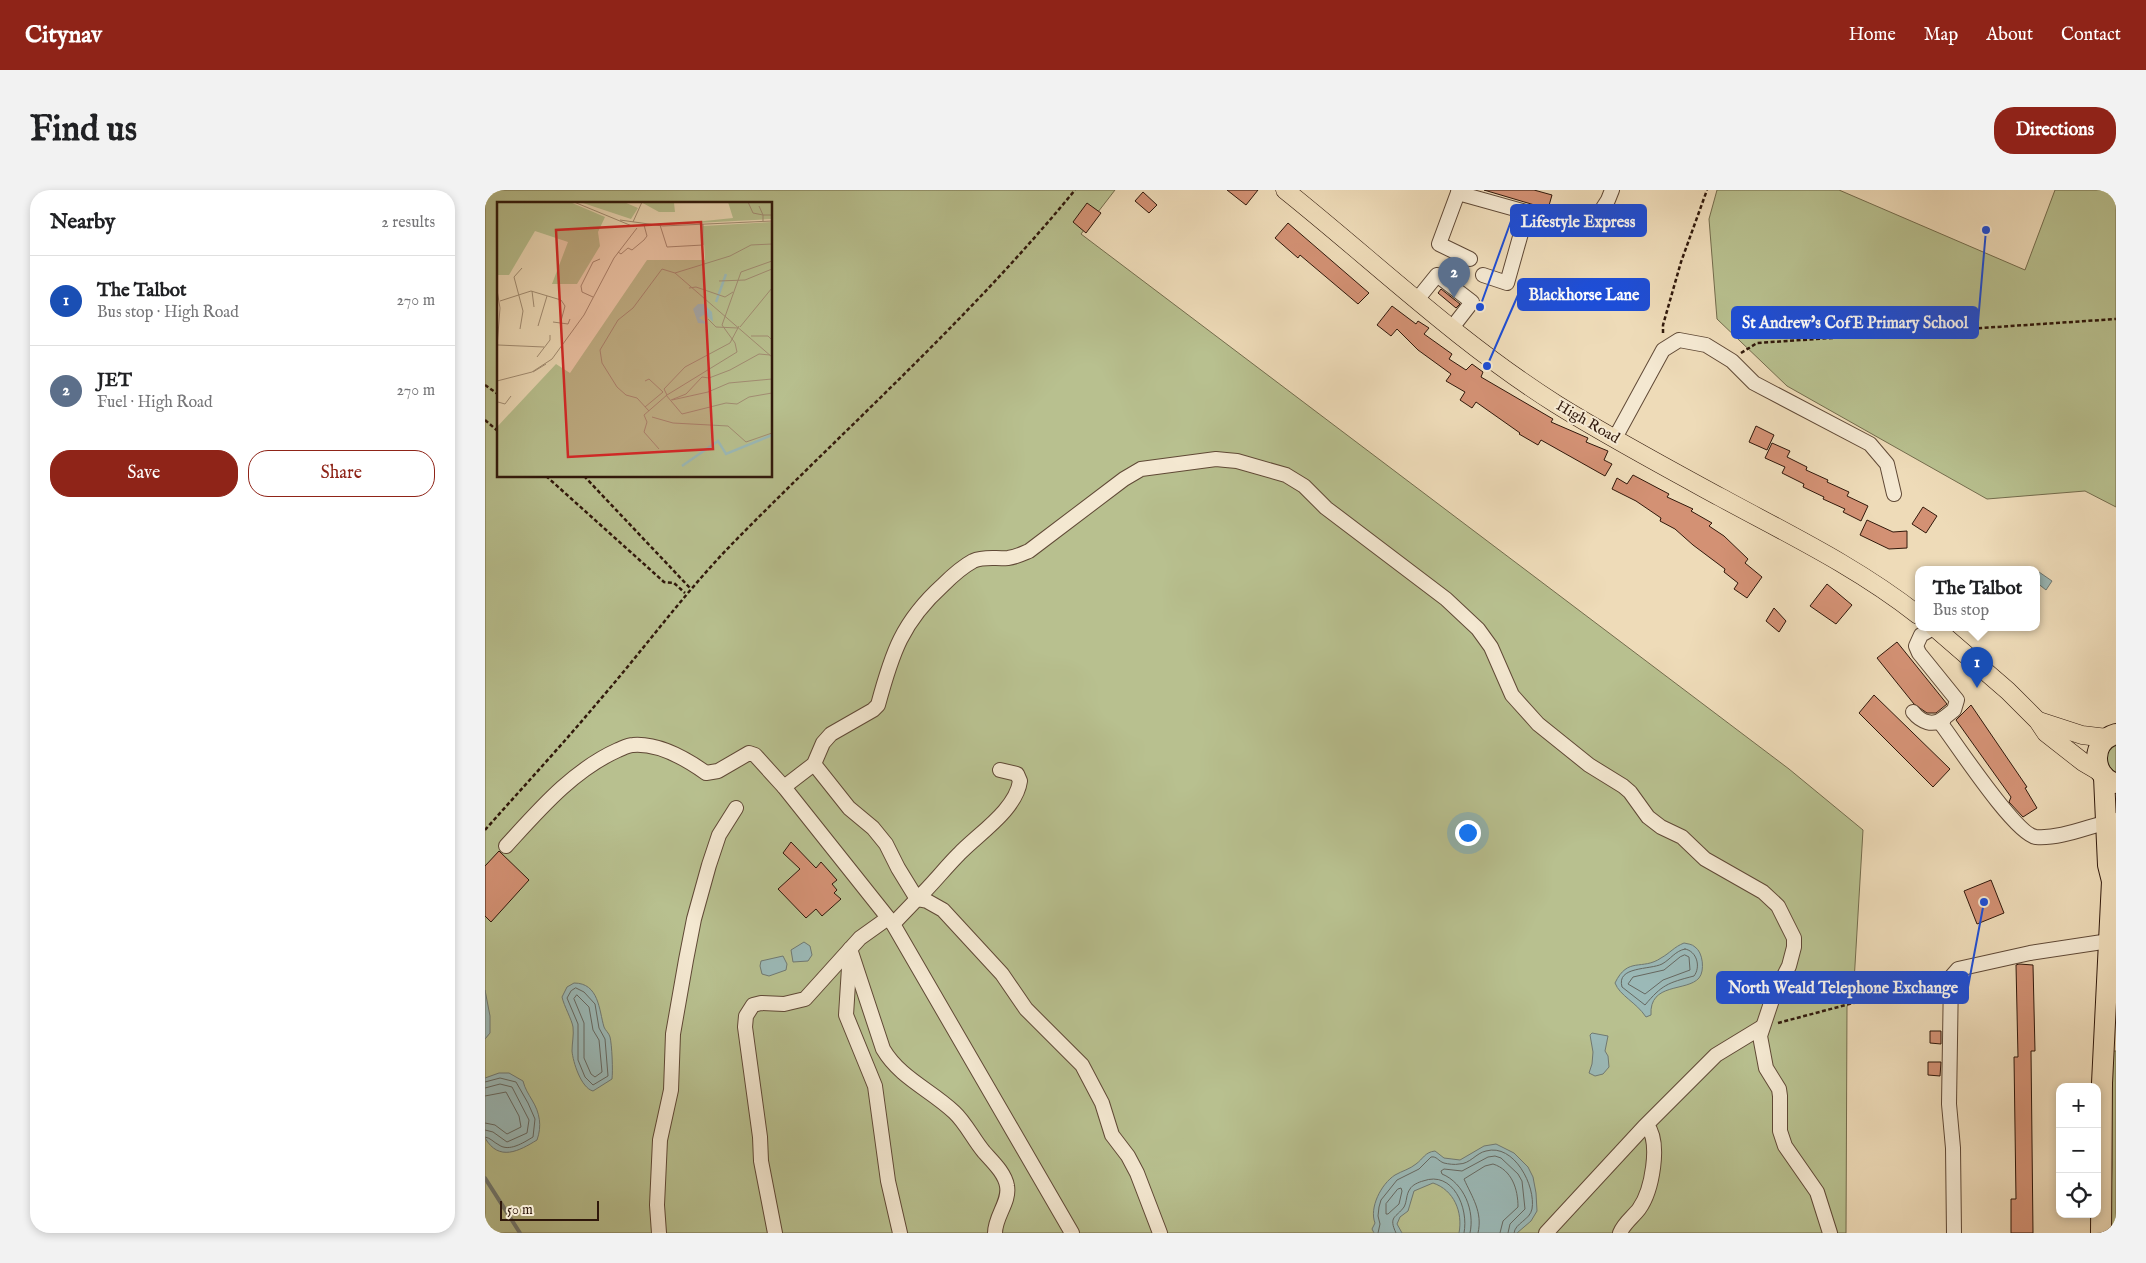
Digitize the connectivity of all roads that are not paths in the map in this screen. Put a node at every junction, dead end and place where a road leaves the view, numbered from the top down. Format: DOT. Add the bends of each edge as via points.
graph roads {
  1 [pos="1285,190"];
  2 [pos="1612,190"];
  3 [pos="1458,191"];
  4 [pos="1527,212"];
  5 [pos="1470,259"];
  6 [pos="1483,275"];
  7 [pos="1416,301"];
  8 [pos="1451,329"];
  9 [pos="1615,438"];
  10 [pos="1894,494"];
  11 [pos="1915,613"];
  12 [pos="1928,631"];
  13 [pos="1939,631"];
  14 [pos="1913,712"];
  15 [pos="1944,718"];
  16 [pos="2039,721"];
  17 [pos="2113,734"];
  18 [pos="813,764"];
  19 [pos="1000,770"];
  20 [pos="2107,778"];
  21 [pos="784,787"];
  22 [pos="735,808"];
  23 [pos="2111,821"];
  24 [pos="506,846"];
  25 [pos="2114,873"];
  26 [pos="917,899"];
  27 [pos="891,921"];
  28 [pos="2109,941"];
  29 [pos="850,949"];
  30 [pos="1762,1027"];
  31 [pos="1647,1125"];
  32 [pos="659,1233"];
  33 [pos="775,1233"];
  34 [pos="900,1233"];
  35 [pos="995,1233"];
  36 [pos="1072,1233"];
  37 [pos="1160,1233"];
  38 [pos="1546,1233"];
  39 [pos="1620,1233"];
  40 [pos="1830,1233"];
  41 [pos="1954,1233"];
  42 [pos="2101,1233"];
  1 -- 7 [label="main road, High Road"];
  2 -- 4 [label="street" via="1594,222 1565,223"];
  3 -- 4 [label="street"];
  3 -- 5 [label="street" via="1439,244"];
  4 -- 6 [label="street" via="1507,283"];
  7 -- 8 [label="main road, High Road"];
  7 -- 8 [label="street" via="1437,275 1472,302"];
  8 -- 9 [label="main road, High Road" via="1556,404"];
  9 -- 10 [label="street" via="1663,350 1679,340 1706,345 1729,360 1754,383 1871,444 1887,464"];
  9 -- 11 [label="main road, High Road" via="1856,571"];
  12 -- 15 [label="street" via="1921,635 1917,646 1919,653 1957,700 1957,706"];
  13 -- 16 [label="main road"];
  14 -- 15 [label="street" via="1928,723"];
  15 -- 23 [label="street" via="1943,726 1953,740 2028,834 2051,836"];
  16 -- 17 [label="main road" via="2082,735"];
  16 -- 20 [label="main road" via="2046,732"];
  17 -- 20 [label="highway" via="2098,750 2096,758"];
  18 -- 21 [label="street"];
  18 -- 26 [label="street" via="849,808 886,844"];
  18 -- 30 [label="street" via="831,734 878,705 894,649 905,630 919,609 967,565 983,558 1009,558 1029,551 1141,469 1217,459 1237,461 1286,475 1304,486 1326,508 1445,599 1485,638 1512,695 1538,724 1589,765 1623,786 1648,818 1682,837 1705,859 1775,902 1794,938 1794,947"];
  19 -- 26 [label="street" via="1017,774 1019,781 1014,798"];
  20 -- 23 [label="highway"];
  21 -- 24 [label="street" via="755,755 749,753 718,772 706,773 659,748 631,744 604,756 580,773"];
  21 -- 27 [label="street"];
  22 -- 32 [label="street" via="714,850 685,960 673,1034 671,1090 660,1140"];
  23 -- 25 [label="highway" via="2107,864"];
  25 -- 28 [label="highway"];
  26 -- 27 [label="street"];
  26 -- 37 [label="street" via="943,910 1002,974 1026,1009 1082,1065 1112,1135 1137,1173"];
  27 -- 29 [label="street" via="860,938"];
  27 -- 36 [label="street"];
  28 -- 41 [label="street" via="2030,953 1958,969 1951,977 1949,1104"];
  28 -- 42 [label="highway" via="2102,1082"];
  29 -- 33 [label="street" via="805,999 784,1004 753,1005 745,1016 761,1161"];
  29 -- 34 [label="street" via="846,1014 875,1086 888,1181"];
  29 -- 35 [label="street" via="883,1049 889,1058 956,1113 1002,1174 1007,1191"];
  30 -- 31 [label="street" via="1716,1055"];
  30 -- 40 [label="street" via="1763,1059 1781,1096 1782,1138 1817,1192"];
  31 -- 38 [label="street"];
  31 -- 39 [label="street" via="1654,1138 1653,1172 1641,1207"];
}
